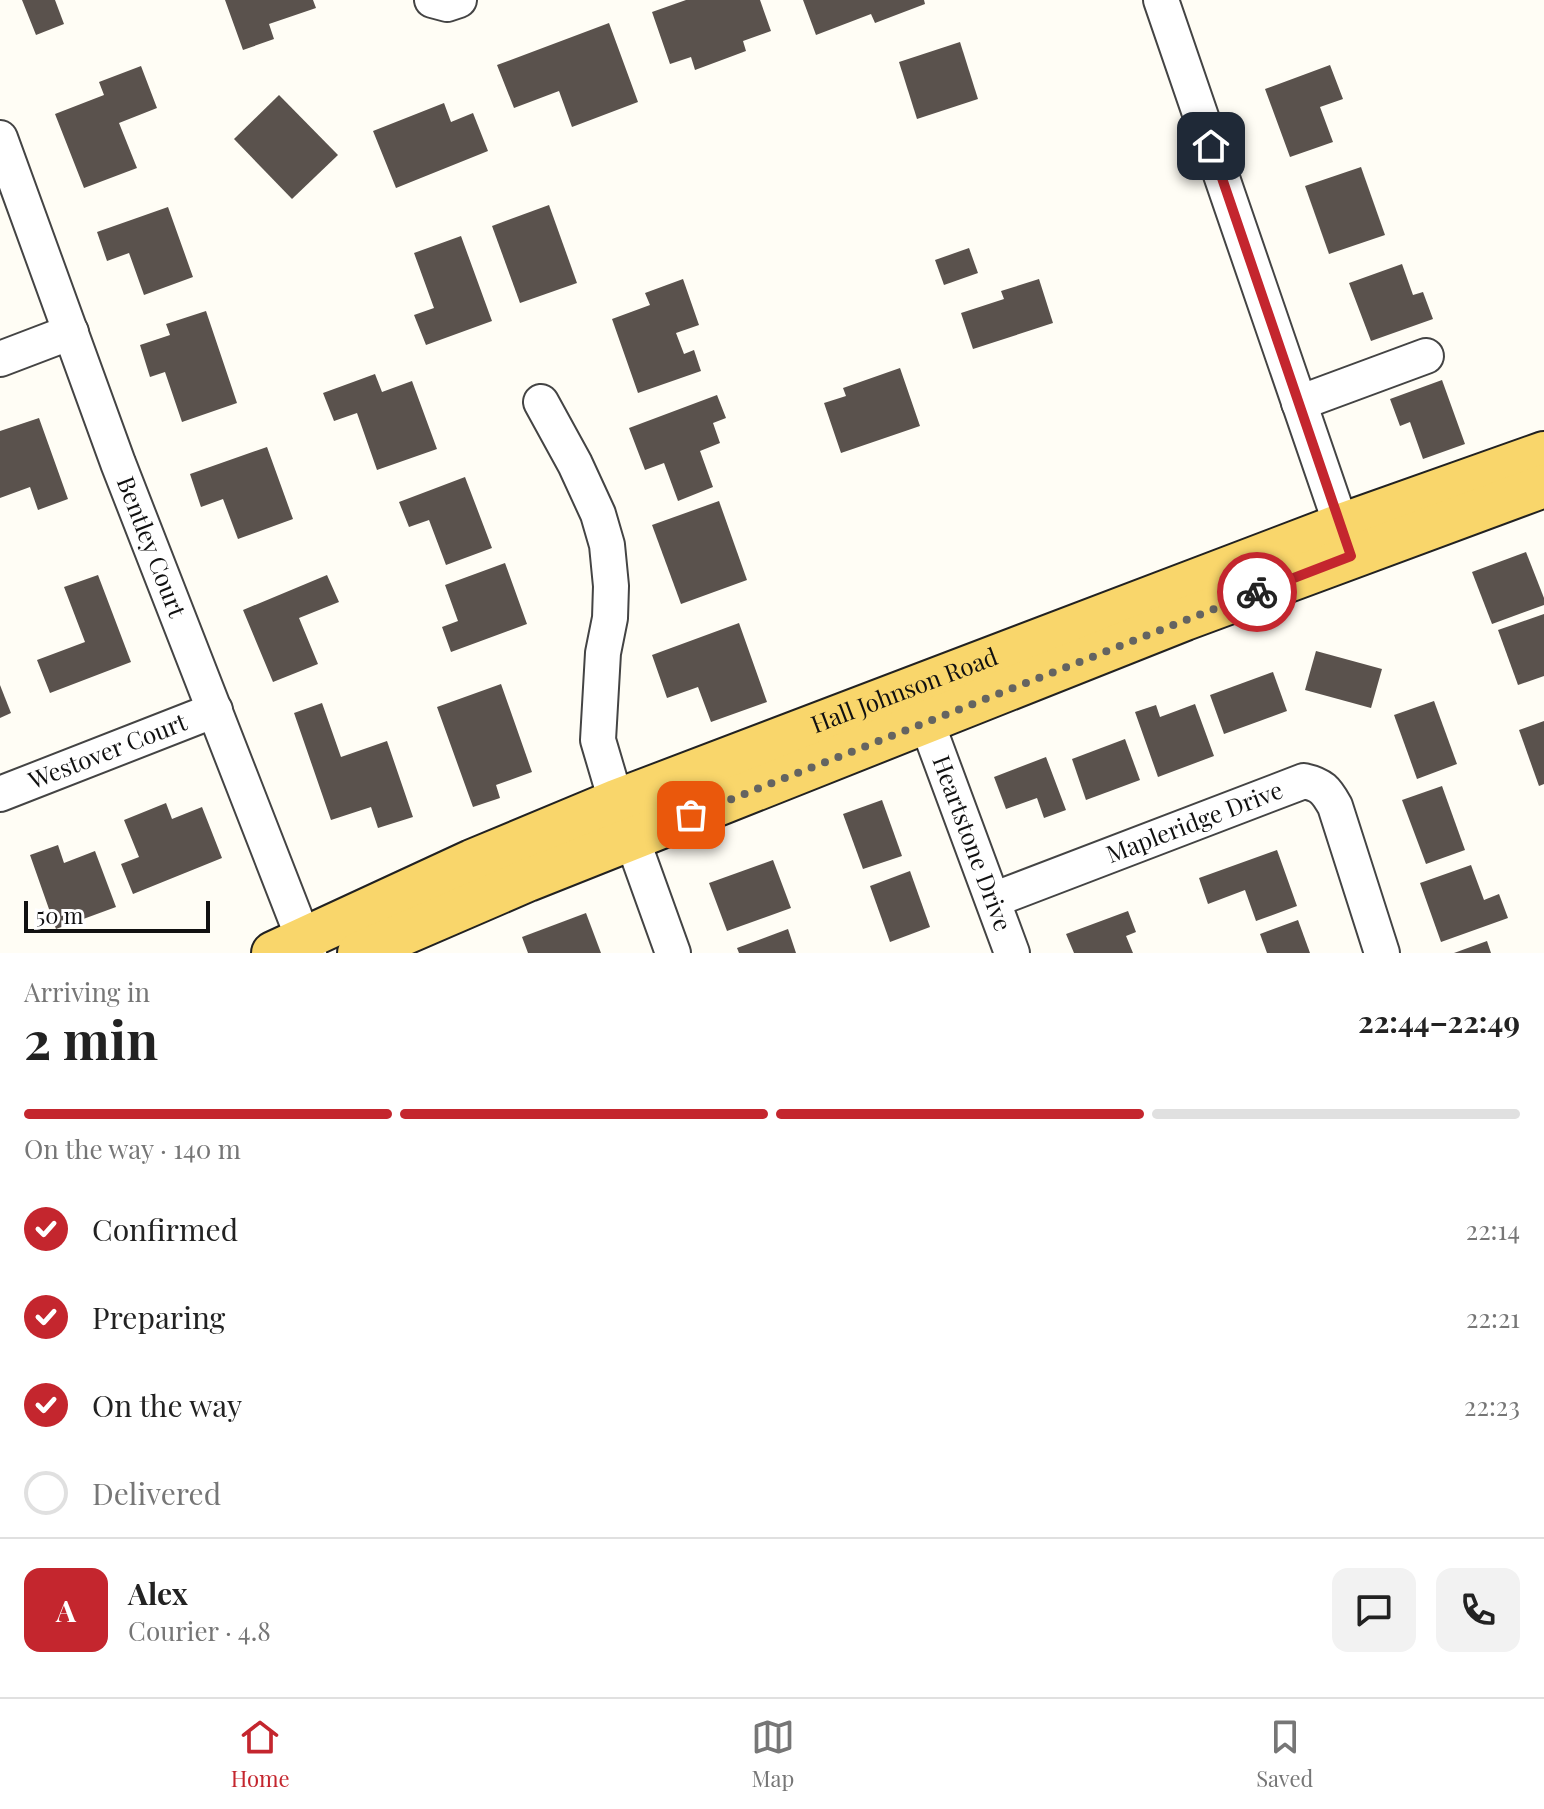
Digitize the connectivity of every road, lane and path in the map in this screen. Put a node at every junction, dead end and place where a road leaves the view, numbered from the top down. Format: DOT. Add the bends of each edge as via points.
graph roads {
  1 [pos="432,0"];
  2 [pos="459,0"];
  3 [pos="1161,0"];
  4 [pos="0,138"];
  5 [pos="71,332"];
  6 [pos="1426,356"];
  7 [pos="0,359"];
  8 [pos="541,402"];
  9 [pos="1299,403"];
  10 [pos="1544,453"];
  11 [pos="1544,486"];
  12 [pos="1346,541"];
  13 [pos="920,704"];
  14 [pos="215,710"];
  15 [pos="0,794"];
  16 [pos="616,801"];
  17 [pos="632,839"];
  18 [pos="993,900"];
  19 [pos="296,948"];
  20 [pos="359,953"];
  21 [pos="673,953"];
  22 [pos="1012,953"];
  23 [pos="1382,953"];
  1 -- 2 [label="street"];
  3 -- 9 [label="street"];
  4 -- 5 [label="street, Bentley Court"];
  5 -- 7 [label="street"];
  5 -- 14 [label="street, Bentley Court"];
  6 -- 9 [label="street"];
  8 -- 16 [label="street" via="575,464 607,545 610,618 598,740"];
  9 -- 12 [label="street"];
  10 -- 12 [label="main road, Hall Johnson Road"];
  11 -- 12 [label="main road, Hall Johnson Road"];
  12 -- 13 [label="main road, Hall Johnson Road" via="1185,619"];
  13 -- 16 [label="main road, Hall Johnson Road"];
  13 -- 17 [label="main road, Hall Johnson Road"];
  13 -- 18 [label="street, Heartstone Drive"];
  14 -- 15 [label="street, Westover Court"];
  14 -- 19 [label="street, Bentley Court"];
  16 -- 17 [label="street"];
  16 -- 19 [label="main road, Hall Johnson Road" via="472,861"];
  17 -- 20 [label="main road, Hall Johnson Road"];
  17 -- 21 [label="street"];
  18 -- 22 [label="street, Heartstone Drive"];
  18 -- 23 [label="street, Mapleridge Drive" via="1304,781 1326,791 1335,806"];
}
